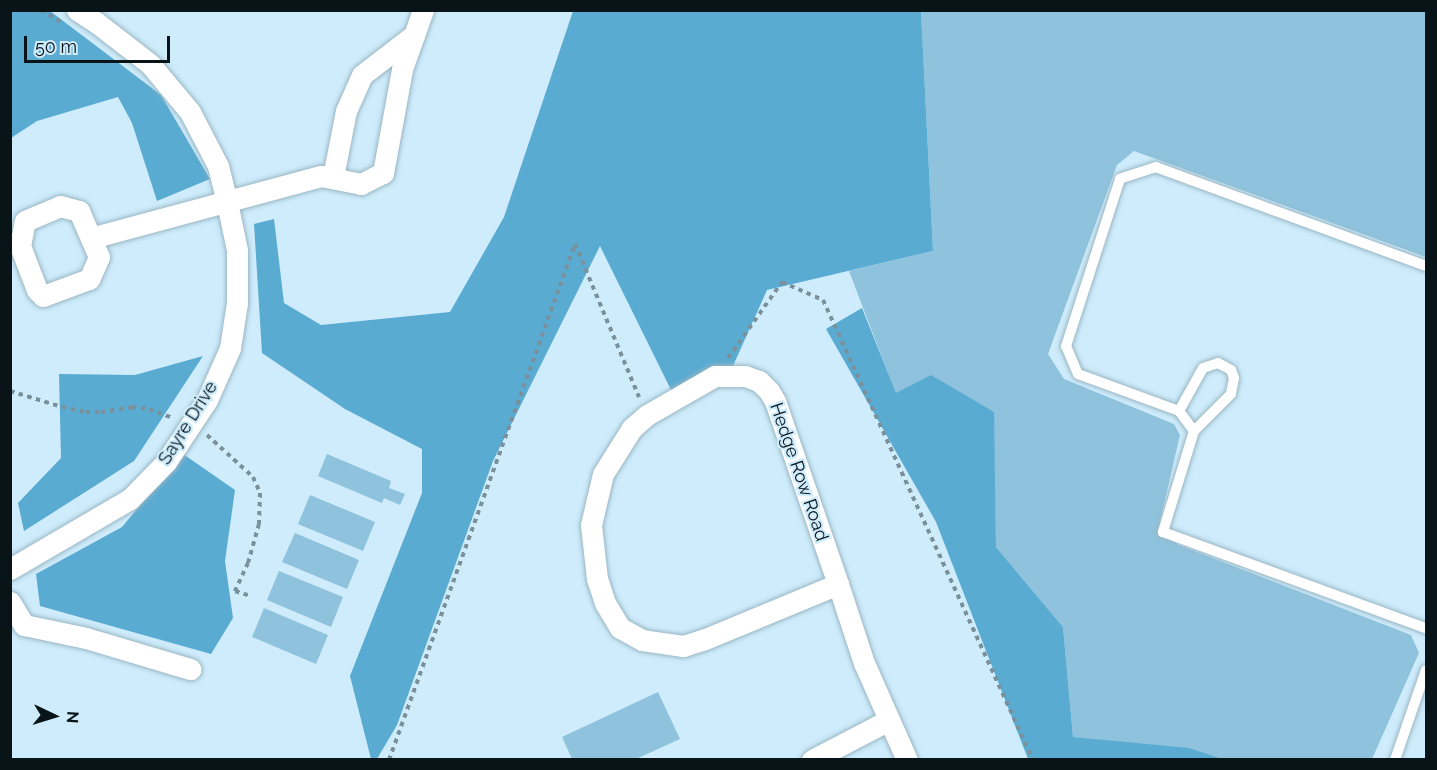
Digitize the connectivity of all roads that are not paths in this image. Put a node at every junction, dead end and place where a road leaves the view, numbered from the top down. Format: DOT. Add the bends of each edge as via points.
graph roads {
  1 [pos="77,10"];
  2 [pos="423,10"];
  3 [pos="415,34"];
  4 [pos="333,177"];
  5 [pos="227,202"];
  6 [pos="91,238"];
  7 [pos="1426,266"];
  8 [pos="1179,411"];
  9 [pos="1194,431"];
  10 [pos="10,569"];
  11 [pos="838,584"];
  12 [pos="10,602"];
  13 [pos="1426,628"];
  14 [pos="190,669"];
  15 [pos="1426,670"];
  16 [pos="889,720"];
  17 [pos="812,759"];
  18 [pos="907,759"];
  19 [pos="1395,759"];
  1 -- 5 [label="street, Sayre Drive" via="150,64 190,112 218,166"];
  2 -- 3 [label="street"];
  3 -- 4 [label="street" via="362,75 346,111"];
  3 -- 4 [label="street" via="402,69 383,173 361,184"];
  4 -- 5 [label="street" via="321,176"];
  5 -- 6 [label="street"];
  5 -- 10 [label="street, Sayre Drive" via="237,250 237,303 230,348 207,400 166,462 130,499"];
  6 -- 6 [label="street" via="79,211 60,206 25,221 20,246 40,293 89,279 99,257"];
  7 -- 8 [label="lane" via="1156,167 1120,179 1066,346 1078,374"];
  8 -- 9 [label="lane"];
  8 -- 9 [label="lane" via="1203,368 1218,363 1230,370 1231,394"];
  9 -- 13 [label="lane" via="1163,532"];
  11 -- 11 [label="street, Hedge Row Road" via="683,646 642,640 620,628 597,579 591,525 603,474 632,428 647,415 715,376 745,376 759,381 776,401"];
  11 -- 16 [label="street, Hedge Row Road" via="864,663"];
  12 -- 14 [label="street" via="24,625 86,638"];
  15 -- 19 [label="lane"];
  16 -- 17 [label="street"];
  16 -- 18 [label="street, Hedge Row Road"];
}
